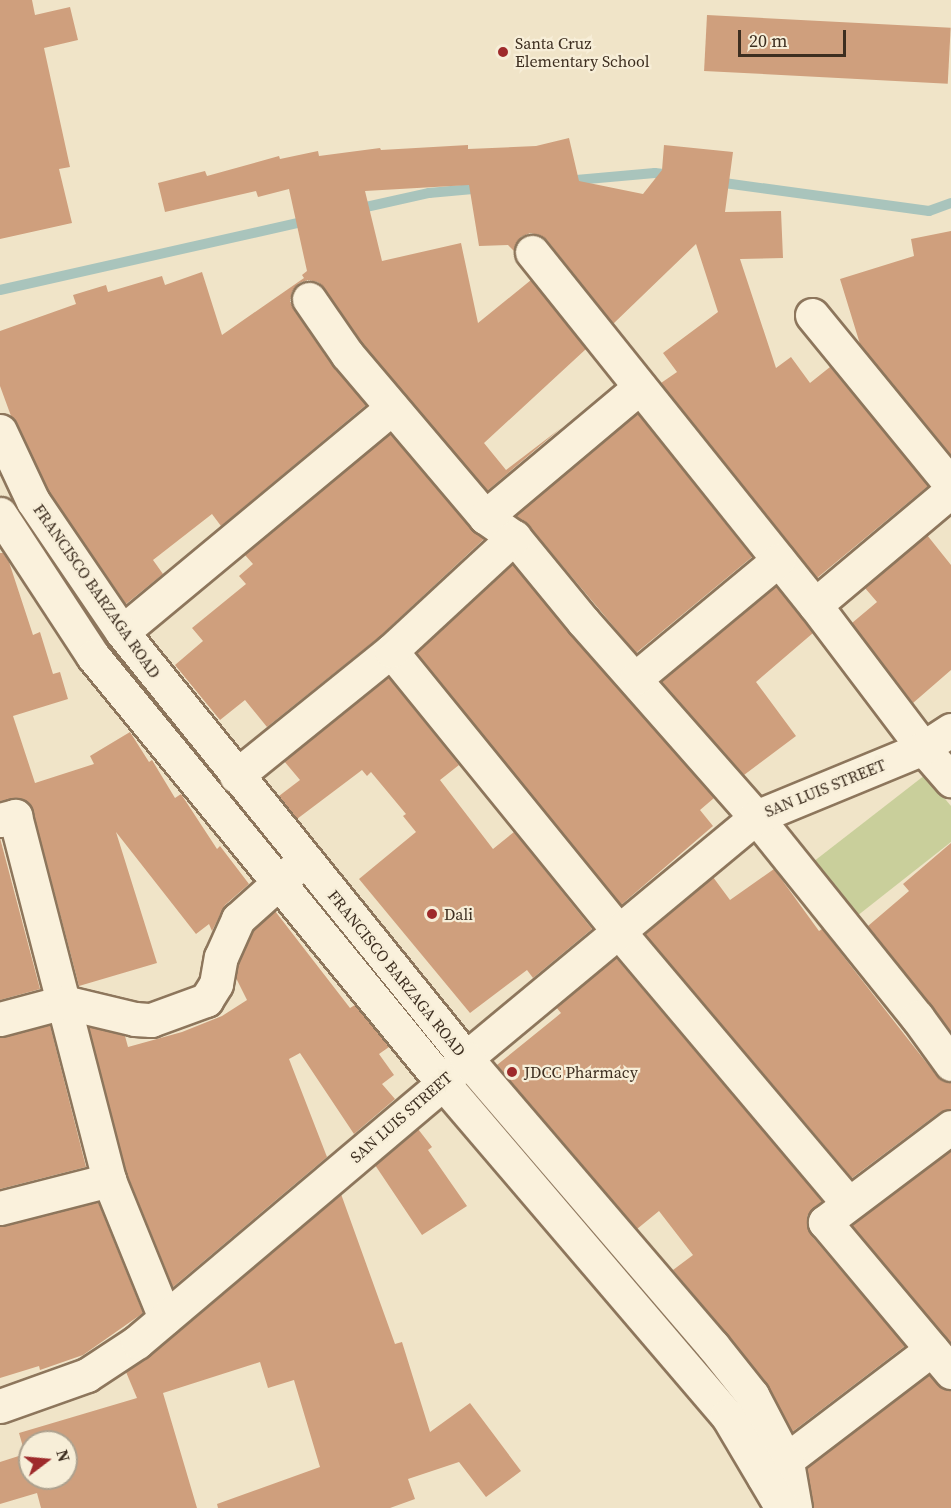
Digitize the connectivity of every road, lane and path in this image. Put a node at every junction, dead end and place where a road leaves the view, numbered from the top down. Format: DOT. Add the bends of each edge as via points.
graph roads {
  1 [pos="532,252"];
  2 [pos="309,299"];
  3 [pos="812,315"];
  4 [pos="640,387"];
  5 [pos="392,408"];
  6 [pos="0,431"];
  7 [pos="951,485"];
  8 [pos="951,491"];
  9 [pos="0,514"];
  10 [pos="485,517"];
  11 [pos="514,537"];
  12 [pos="778,560"];
  13 [pos="815,605"];
  14 [pos="122,632"];
  15 [pos="391,651"];
  16 [pos="636,678"];
  17 [pos="951,730"];
  18 [pos="923,748"];
  19 [pos="236,776"];
  20 [pos="951,780"];
  21 [pos="756,817"];
  22 [pos="0,820"];
  23 [pos="305,859"];
  24 [pos="279,882"];
  25 [pos="619,932"];
  26 [pos="64,1002"];
  27 [pos="0,1019"];
  28 [pos="466,1058"];
  29 [pos="951,1064"];
  30 [pos="442,1083"];
  31 [pos="951,1127"];
  32 [pos="109,1180"];
  33 [pos="848,1203"];
  34 [pos="0,1208"];
  35 [pos="165,1318"];
  36 [pos="941,1361"];
  37 [pos="0,1406"];
  38 [pos="775,1470"];
  39 [pos="782,1508"];
  40 [pos="795,1508"];
  1 -- 4 [label="street"];
  2 -- 5 [label="street"];
  3 -- 7 [label="street"];
  4 -- 10 [label="street"];
  4 -- 12 [label="street"];
  5 -- 10 [label="street"];
  5 -- 14 [label="street"];
  6 -- 14 [label="street, FRANCISCO BARZAGA ROAD" via="33,501"];
  8 -- 13 [label="street"];
  9 -- 24 [label="street, FRANCISCO BARZAGA ROAD" via="93,656"];
  10 -- 11 [label="street"];
  11 -- 15 [label="street"];
  11 -- 16 [label="street"];
  12 -- 13 [label="street"];
  12 -- 16 [label="street"];
  13 -- 18 [label="street"];
  14 -- 19 [label="street, FRANCISCO BARZAGA ROAD"];
  15 -- 19 [label="street"];
  15 -- 25 [label="street"];
  16 -- 21 [label="street"];
  17 -- 18 [label="street, SAN LUIS STREET"];
  18 -- 20 [label="street"];
  18 -- 21 [label="street, SAN LUIS STREET"];
  19 -- 23 [label="street, FRANCISCO BARZAGA ROAD"];
  21 -- 25 [label="street, SAN LUIS STREET"];
  21 -- 29 [label="street"];
  22 -- 26 [label="street" via="15,816"];
  23 -- 24 [label="street"];
  23 -- 28 [label="street, FRANCISCO BARZAGA ROAD"];
  24 -- 26 [label="street" via="238,919 221,957 216,984 206,1000 151,1020"];
  24 -- 30 [label="street, FRANCISCO BARZAGA ROAD"];
  25 -- 28 [label="street, SAN LUIS STREET"];
  25 -- 33 [label="street"];
  26 -- 27 [label="street"];
  26 -- 32 [label="street"];
  28 -- 30 [label="street, SAN LUIS STREET"];
  28 -- 38 [label="street, FRANCISCO BARZAGA ROAD" via="752,1395"];
  30 -- 35 [label="street, SAN LUIS STREET"];
  30 -- 38 [label="street, FRANCISCO BARZAGA ROAD"];
  31 -- 33 [label="street"];
  32 -- 34 [label="street"];
  32 -- 35 [label="street"];
  33 -- 36 [label="street" via="825,1222"];
  35 -- 37 [label="street, SAN LUIS STREET" via="137,1342 87,1374"];
  36 -- 38 [label="street"];
  38 -- 39 [label="street, FRANCISCO BARZAGA ROAD"];
  38 -- 40 [label="street, FRANCISCO BARZAGA ROAD"];
}
